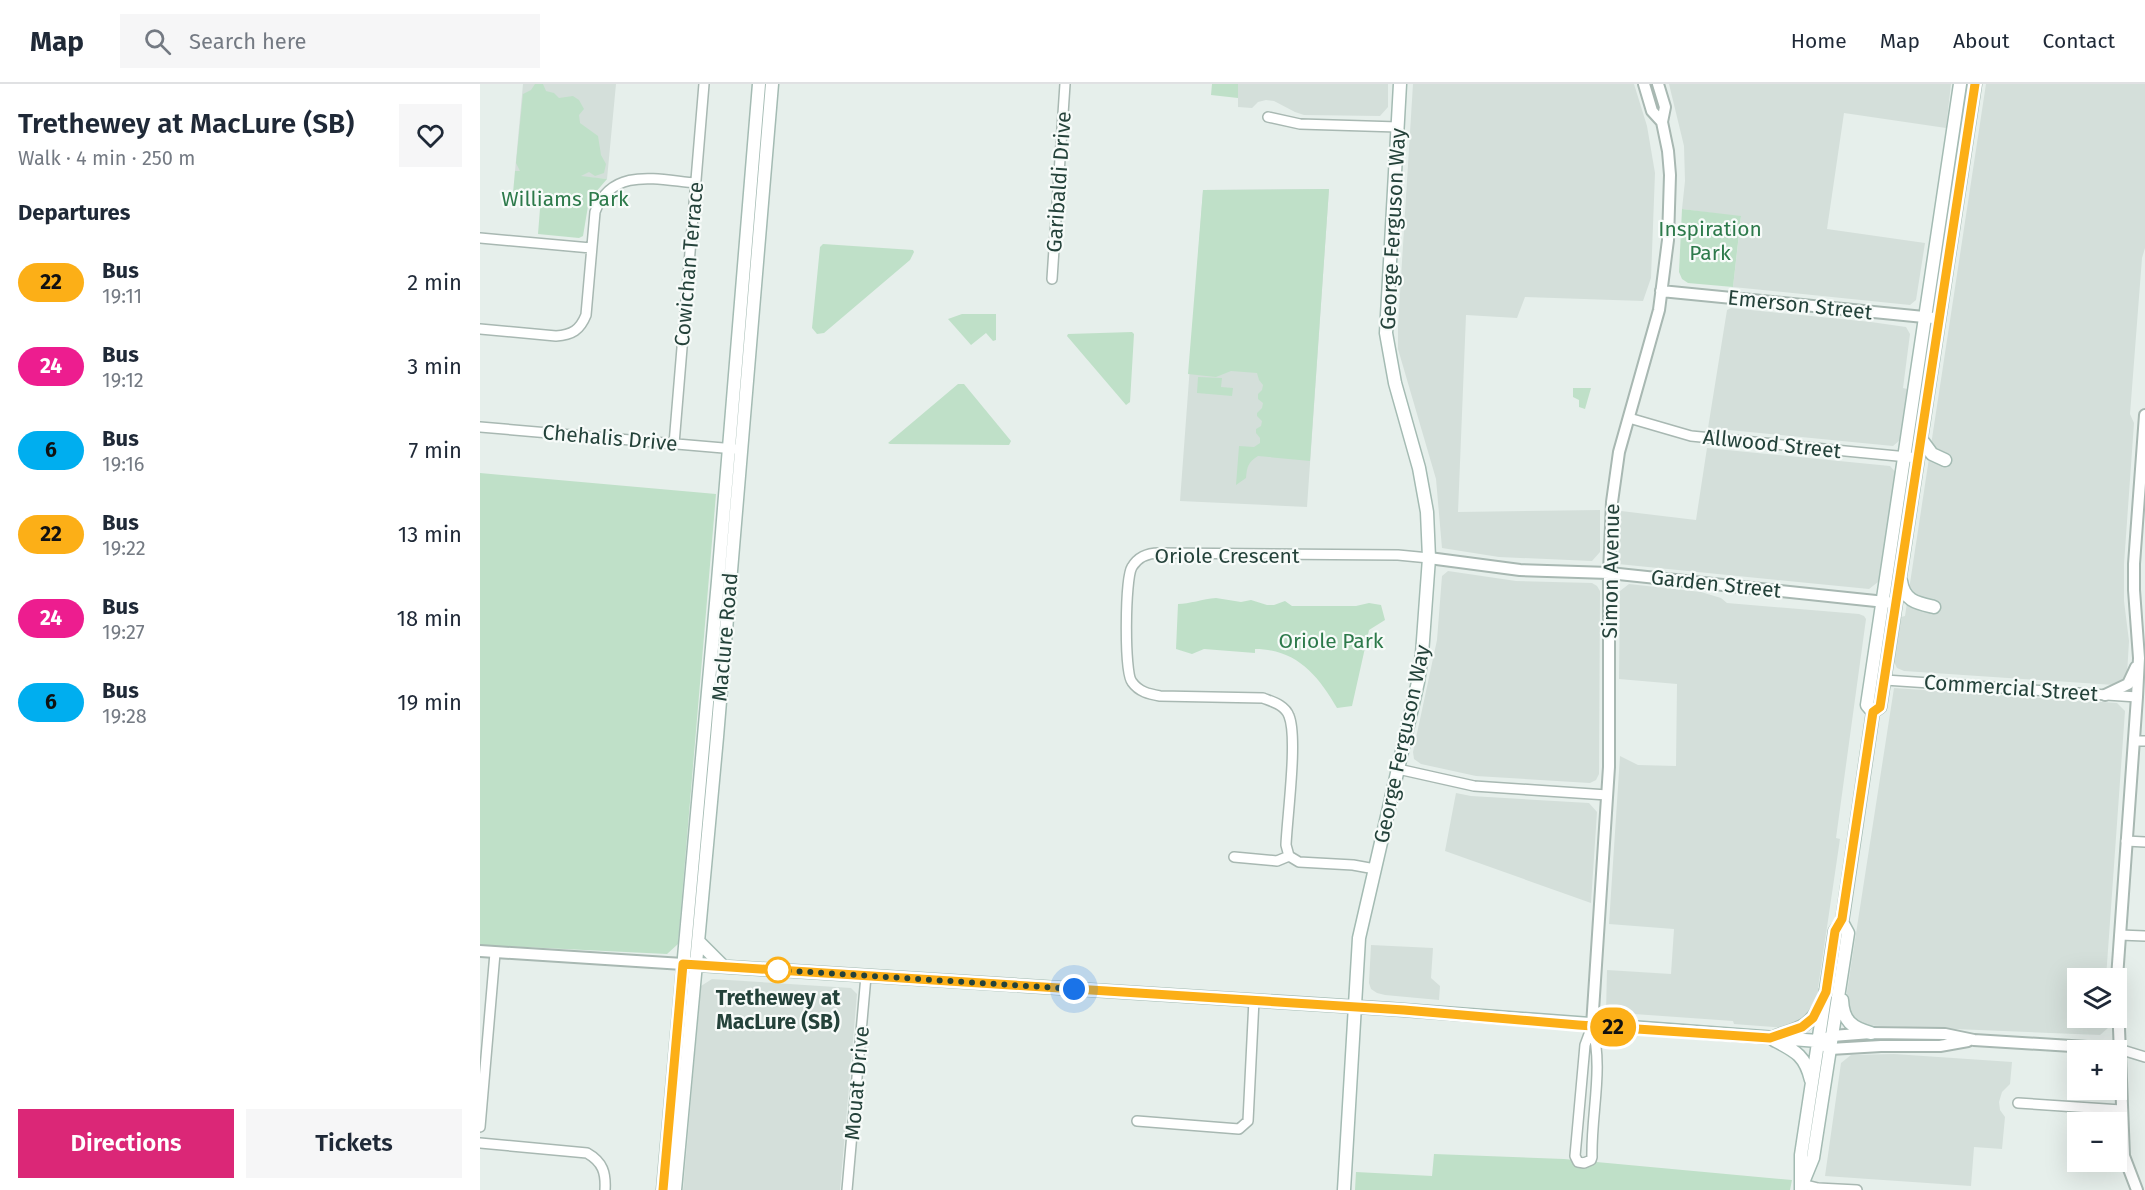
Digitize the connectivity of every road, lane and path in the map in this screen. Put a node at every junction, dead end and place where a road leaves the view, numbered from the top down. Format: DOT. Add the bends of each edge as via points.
graph roads {
  1 [pos="704,84"];
  2 [pos="759,84"];
  3 [pos="772,84"];
  4 [pos="1065,84"];
  5 [pos="1400,84"];
  6 [pos="1644,84"];
  7 [pos="1658,84"];
  8 [pos="1959,84"];
  9 [pos="1975,84"];
  10 [pos="1980,84"];
  11 [pos="1972,106"];
  12 [pos="1268,117"];
  13 [pos="1662,122"];
  14 [pos="1398,127"];
  15 [pos="696,183"];
  16 [pos="480,238"];
  17 [pos="591,248"];
  18 [pos="1052,279"];
  19 [pos="1661,291"];
  20 [pos="1926,318"];
  21 [pos="1940,319"];
  22 [pos="480,329"];
  23 [pos="2145,415"];
  24 [pos="1629,418"];
  25 [pos="480,427"];
  26 [pos="1921,439"];
  27 [pos="674,444"];
  28 [pos="735,449"];
  29 [pos="1911,458"];
  30 [pos="1429,558"];
  31 [pos="1609,573"];
  32 [pos="1900,573"];
  33 [pos="1889,603"];
  34 [pos="1934,607"];
  35 [pos="2139,658"];
  36 [pos="1885,680"];
  37 [pos="2104,695"];
  38 [pos="2137,697"];
  39 [pos="1873,712"];
  40 [pos="2139,741"];
  41 [pos="1398,769"];
  42 [pos="1607,795"];
  43 [pos="2127,841"];
  44 [pos="2145,842"];
  45 [pos="1289,856"];
  46 [pos="1234,857"];
  47 [pos="1375,869"];
  48 [pos="1842,922"];
  49 [pos="2120,935"];
  50 [pos="2145,936"];
  51 [pos="698,941"];
  52 [pos="480,951"];
  53 [pos="495,953"];
  54 [pos="689,964"];
  55 [pos="723,966"];
  56 [pos="866,976"];
  57 [pos="1839,991"];
  58 [pos="1826,992"];
  59 [pos="1254,1000"];
  60 [pos="1355,1007"];
  61 [pos="1592,1026"];
  62 [pos="1871,1033"];
  63 [pos="1832,1036"];
  64 [pos="1770,1038"];
  65 [pos="1974,1040"];
  66 [pos="2119,1040"];
  67 [pos="1818,1041"];
  68 [pos="2067,1046"];
  69 [pos="1830,1049"];
  70 [pos="2127,1051"];
  71 [pos="2145,1057"];
  72 [pos="1812,1082"];
  73 [pos="2121,1100"];
  74 [pos="2018,1103"];
  75 [pos="2121,1110"];
  76 [pos="1137,1121"];
  77 [pos="480,1128"];
  78 [pos="480,1143"];
  79 [pos="1802,1187"];
  80 [pos="605,1190"];
  81 [pos="663,1190"];
  82 [pos="675,1190"];
  83 [pos="847,1190"];
  84 [pos="1344,1190"];
  85 [pos="1857,1190"];
  86 [pos="2137,1190"];
  1 -- 15 [label="street, Cowichan Terrace"];
  2 -- 28 [label="main road, Maclure Road"];
  3 -- 28 [label="main road, Maclure Road"];
  4 -- 18 [label="street, Garibaldi Drive"];
  5 -- 14 [label="main road, George Ferguson Way"];
  6 -- 13 [label="street, Simon Avenue" via="1652,111"];
  7 -- 13 [label="street, Simon Avenue" via="1665,107"];
  8 -- 20 [label="main road"];
  9 -- 11 [label="main road"];
  10 -- 11 [label="main road"];
  11 -- 21 [label="main road"];
  12 -- 14 [label="street" via="1300,124"];
  13 -- 19 [label="street, Simon Avenue" via="1670,175 1668,240"];
  14 -- 30 [label="main road, George Ferguson Way" via="1386,333 1395,383 1422,478"];
  15 -- 17 [label="street" via="640,178 615,186 595,212"];
  15 -- 27 [label="street, Cowichan Terrace"];
  16 -- 17 [label="street"];
  17 -- 22 [label="street" via="586,315 575,331 556,336"];
  19 -- 20 [label="street, Emerson Street"];
  19 -- 24 [label="street, Simon Avenue"];
  20 -- 21 [label="street, Emerson Street"];
  20 -- 29 [label="main road"];
  21 -- 26 [label="main road"];
  23 -- 35 [label="street" via="2134,564"];
  24 -- 29 [label="street, Allwood Street" via="1691,436"];
  24 -- 31 [label="street, Simon Avenue" via="1614,480"];
  25 -- 27 [label="street, Chehalis Drive"];
  26 -- 29 [label="main road"];
  26 -- 29 [label="main road" via="1932,454 1945,460"];
  27 -- 28 [label="street, Chehalis Drive"];
  28 -- 51 [label="main road, Maclure Road"];
  28 -- 54 [label="main road, Maclure Road"];
  29 -- 32 [label="main road"];
  29 -- 33 [label="main road"];
  30 -- 31 [label="street, Garden Street" via="1520,570"];
  30 -- 41 [label="main road, George Ferguson Way" via="1418,682"];
  30 -- 45 [label="street, Oriole Crescent" via="1150,553 1131,568 1127,652 1130,681 1144,693 1160,696 1263,698 1278,704 1289,716 1293,735 1286,845"];
  31 -- 33 [label="street, Garden Street"];
  31 -- 42 [label="street, Simon Avenue"];
  32 -- 33 [label="main road"];
  32 -- 34 [label="main road" via="1908,598"];
  33 -- 36 [label="main road"];
  33 -- 39 [label="main road" via="1868,705"];
  35 -- 37 [label="street" via="2128,684"];
  35 -- 38 [label="street"];
  36 -- 37 [label="street, Commercial Street"];
  36 -- 39 [label="main road" via="1880,707"];
  37 -- 38 [label="street, Commercial Street"];
  38 -- 40 [label="street"];
  39 -- 48 [label="main road"];
  40 -- 43 [label="street"];
  41 -- 42 [label="street" via="1474,786"];
  41 -- 47 [label="main road, George Ferguson Way"];
  42 -- 61 [label="street, Simon Avenue"];
  43 -- 44 [label="street"];
  43 -- 49 [label="street"];
  45 -- 46 [label="street" via="1277,861"];
  45 -- 47 [label="street" via="1299,862"];
  47 -- 60 [label="main road, George Ferguson Way" via="1359,938"];
  48 -- 57 [label="main road" via="1848,933"];
  48 -- 58 [label="main road" via="1835,931"];
  49 -- 50 [label="street"];
  49 -- 66 [label="street"];
  51 -- 54 [label="main road, Maclure Road"];
  51 -- 55 [label="main road"];
  52 -- 53 [label="street"];
  53 -- 54 [label="street"];
  53 -- 77 [label="street"];
  54 -- 55 [label="main road"];
  54 -- 81 [label="main road, Maclure Road"];
  54 -- 82 [label="main road, Maclure Road"];
  55 -- 56 [label="main road"];
  56 -- 59 [label="main road"];
  56 -- 83 [label="street, Mouat Drive"];
  57 -- 62 [label="main road" via="1847,1022 1857,1030"];
  57 -- 63 [label="main road"];
  58 -- 64 [label="main road" via="1808,1024"];
  58 -- 67 [label="main road"];
  59 -- 60 [label="main road"];
  59 -- 76 [label="street" via="1248,1121 1239,1129"];
  60 -- 61 [label="main road"];
  60 -- 84 [label="main road, George Ferguson Way"];
  61 -- 61 [label="street" via="1585,1045 1575,1156 1584,1163 1592,1156 1595,1108 1598,1046"];
  61 -- 64 [label="main road"];
  62 -- 63 [label="street"];
  62 -- 65 [label="street" via="1945,1034"];
  63 -- 67 [label="street"];
  63 -- 69 [label="main road"];
  64 -- 67 [label="main road"];
  64 -- 72 [label="main road" via="1802,1057"];
  65 -- 68 [label="street"];
  65 -- 69 [label="street" via="1940,1046"];
  67 -- 69 [label="street"];
  67 -- 72 [label="main road"];
  69 -- 79 [label="main road" via="1813,1158"];
  70 -- 71 [label="street"];
  72 -- 79 [label="main road" via="1801,1155"];
  73 -- 75 [label="street"];
  74 -- 75 [label="street"];
  75 -- 86 [label="street" via="2124,1156"];
  78 -- 80 [label="street" via="587,1153 604,1168"];
  79 -- 85 [label="street"];
}
